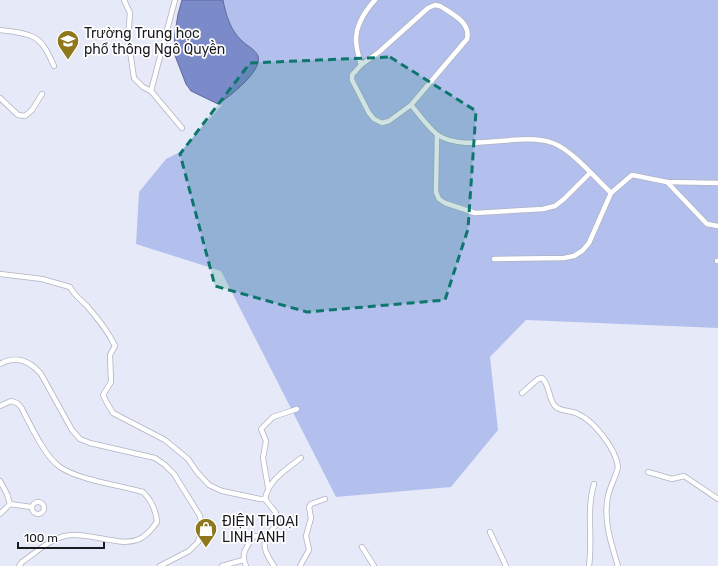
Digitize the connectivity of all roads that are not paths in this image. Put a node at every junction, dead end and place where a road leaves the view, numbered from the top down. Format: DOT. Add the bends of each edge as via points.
graph roads {
  1 [pos="124,0"];
  2 [pos="175,0"];
  3 [pos="375,0"];
  4 [pos="0,30"];
  5 [pos="360,65"];
  6 [pos="54,66"];
  7 [pos="151,91"];
  8 [pos="42,94"];
  9 [pos="0,98"];
  10 [pos="411,105"];
  11 [pos="182,128"];
  12 [pos="437,135"];
  13 [pos="590,173"];
  14 [pos="667,182"];
  15 [pos="718,183"];
  16 [pos="611,193"];
  17 [pos="718,226"];
  18 [pos="494,259"];
  19 [pos="0,274"];
  20 [pos="0,364"];
  21 [pos="522,393"];
  22 [pos="0,406"];
  23 [pos="297,409"];
  24 [pos="301,458"];
  25 [pos="648,472"];
  26 [pos="0,481"];
  27 [pos="594,484"];
  28 [pos="268,487"];
  29 [pos="265,499"];
  30 [pos="325,499"];
  31 [pos="718,499"];
  32 [pos="10,504"];
  33 [pos="31,507"];
  34 [pos="0,514"];
  35 [pos="490,532"];
  36 [pos="267,536"];
  37 [pos="362,547"];
  38 [pos="243,560"];
  39 [pos="19,566"];
  40 [pos="160,566"];
  41 [pos="222,566"];
  42 [pos="246,566"];
  43 [pos="274,566"];
  44 [pos="300,566"];
  45 [pos="374,566"];
  46 [pos="506,566"];
  47 [pos="589,566"];
  48 [pos="618,566"];
  1 -- 7 [label="street" via="130,13 128,38 134,78"];
  2 -- 7 [label="street"];
  3 -- 5 [label="street" via="364,14 357,30"];
  4 -- 6 [label="street" via="32,36 40,41"];
  5 -- 10 [label="street" via="352,75 352,80 374,119 389,121"];
  5 -- 10 [label="street" via="379,52 431,6 440,6 464,22 467,27 467,39"];
  7 -- 11 [label="street"];
  8 -- 9 [label="street" via="26,116 18,115"];
  10 -- 12 [label="street"];
  12 -- 13 [label="street" via="461,142 526,139 553,143 565,149"];
  12 -- 13 [label="street" via="436,192 439,199 475,213 543,210 564,199"];
  13 -- 16 [label="street"];
  14 -- 15 [label="street"];
  14 -- 16 [label="street" via="632,175"];
  14 -- 17 [label="street" via="707,224"];
  16 -- 18 [label="street" via="589,243 574,256"];
  19 -- 29 [label="street" via="42,279 70,287 108,333 115,346 110,354 111,382 103,394 113,413 165,440 188,459 209,485"];
  20 -- 40 [label="street" via="16,359 27,361 35,367 72,430 80,439 155,458 174,474 200,516 202,529 198,542 189,551"];
  21 -- 48 [label="street" via="542,378 556,407 583,416 610,445 618,467 608,498 607,520"];
  22 -- 39 [label="street" via="11,401 21,407 48,454 59,466 74,474 143,492 157,513 157,522 138,540 126,542 73,534 55,539"];
  23 -- 28 [label="street" via="273,417 262,427 261,432 266,441 263,458"];
  24 -- 28 [label="street"];
  25 -- 31 [label="street" via="672,479 684,476"];
  26 -- 32 [label="street"];
  27 -- 47 [label="street" via="589,512"];
  28 -- 29 [label="street"];
  29 -- 36 [label="street" via="276,513 278,522"];
  30 -- 44 [label="street" via="309,507 311,518 306,536 309,550"];
  32 -- 33 [label="street"];
  32 -- 34 [label="street"];
  35 -- 46 [label="street"];
  36 -- 38 [label="street" via="254,536 244,552"];
  36 -- 43 [label="street" via="264,547"];
  37 -- 45 [label="street"];
  38 -- 41 [label="street"];
  38 -- 42 [label="street"];
}
